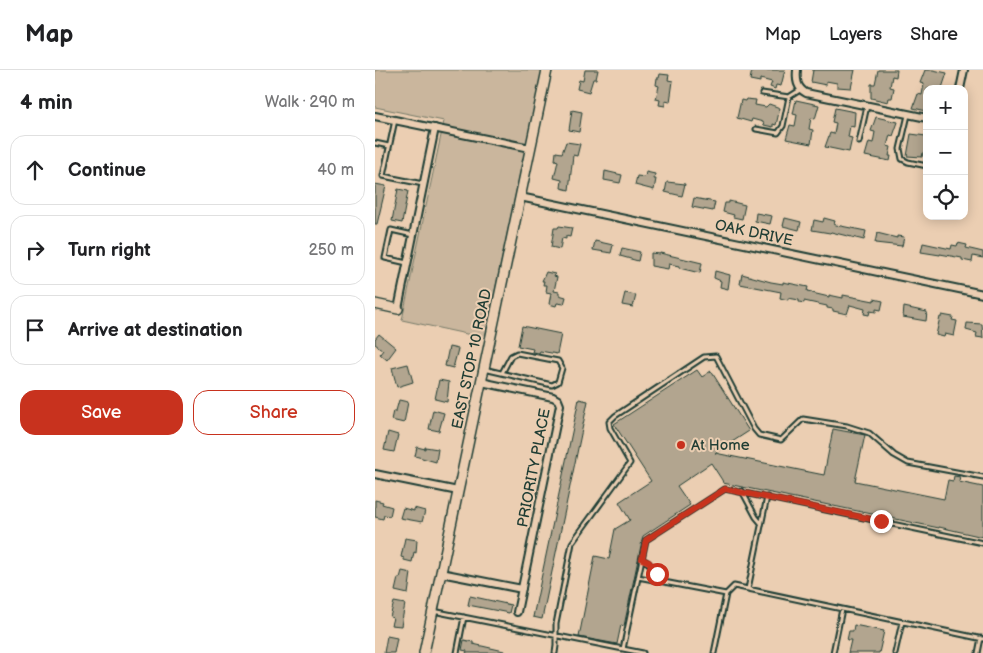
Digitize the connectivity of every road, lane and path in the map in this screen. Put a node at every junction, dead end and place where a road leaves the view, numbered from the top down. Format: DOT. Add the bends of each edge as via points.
graph roads {
  1 [pos="547,70"];
  2 [pos="797,70"];
  3 [pos="964,70"];
  4 [pos="961,85"];
  5 [pos="801,89"];
  6 [pos="762,93"];
  7 [pos="789,97"];
  8 [pos="867,106"];
  9 [pos="908,114"];
  10 [pos="375,116"];
  11 [pos="923,117"];
  12 [pos="395,120"];
  13 [pos="435,128"];
  14 [pos="756,129"];
  15 [pos="859,142"];
  16 [pos="375,143"];
  17 [pos="389,146"];
  18 [pos="530,148"];
  19 [pos="923,165"];
  20 [pos="424,184"];
  21 [pos="520,197"];
  22 [pos="413,235"];
  23 [pos="408,263"];
  24 [pos="983,294"];
  25 [pos="375,304"];
  26 [pos="398,309"];
  27 [pos="484,369"];
  28 [pos="502,373"];
  29 [pos="481,382"];
  30 [pos="375,474"];
  31 [pos="983,477"];
  32 [pos="458,491"];
  33 [pos="742,491"];
  34 [pos="767,497"];
  35 [pos="762,523"];
  36 [pos="983,543"];
  37 [pos="642,559"];
  38 [pos="441,573"];
  39 [pos="638,577"];
  40 [pos="658,581"];
  41 [pos="522,589"];
  42 [pos="748,589"];
  43 [pos="726,594"];
  44 [pos="843,609"];
  45 [pos="433,611"];
  46 [pos="517,612"];
  47 [pos="463,617"];
  48 [pos="902,622"];
  49 [pos="557,635"];
  50 [pos="982,638"];
  51 [pos="623,649"];
  52 [pos="635,652"];
  53 [pos="424,653"];
  54 [pos="457,653"];
  55 [pos="555,653"];
  56 [pos="643,653"];
  57 [pos="714,653"];
  58 [pos="833,653"];
  59 [pos="895,653"];
  60 [pos="978,653"];
  1 -- 18 [label="street, EAST STOP 10 ROAD"];
  2 -- 5 [label="street"];
  3 -- 4 [label="street"];
  5 -- 7 [label="lane"];
  5 -- 8 [label="street" via="806,93"];
  6 -- 7 [label="lane"];
  7 -- 14 [label="lane" via="783,126 778,133"];
  8 -- 9 [label="street"];
  8 -- 15 [label="lane"];
  9 -- 11 [label="street"];
  9 -- 19 [label="lane" via="900,149 902,159"];
  10 -- 12 [label="street"];
  12 -- 13 [label="street"];
  12 -- 17 [label="lane"];
  13 -- 18 [label="street"];
  13 -- 20 [label="street"];
  16 -- 17 [label="lane"];
  17 -- 20 [label="lane" via="383,176"];
  18 -- 21 [label="street, EAST STOP 10 ROAD"];
  20 -- 22 [label="street"];
  21 -- 24 [label="street, OAK DRIVE"];
  21 -- 27 [label="street, EAST STOP 10 ROAD"];
  22 -- 23 [label="street"];
  22 -- 23 [label="lane" via="391,230 385,258"];
  23 -- 26 [label="street"];
  25 -- 26 [label="street"];
  27 -- 28 [label="lane"];
  27 -- 29 [label="street, EAST STOP 10 ROAD"];
  28 -- 28 [label="lane" via="552,385 558,382 562,368 558,361 517,353 511,356"];
  29 -- 32 [label="street, EAST STOP 10 ROAD"];
  29 -- 41 [label="street, PRIORITY PLACE" via="553,397 560,406"];
  30 -- 32 [label="street"];
  31 -- 49 [label="lane" via="908,463 869,433 847,426 803,420 781,440 759,435 715,356 704,357 609,422 630,463 573,543 555,624"];
  32 -- 38 [label="street, EAST STOP 10 ROAD"];
  33 -- 34 [label="lane"];
  33 -- 35 [label="lane"];
  33 -- 37 [label="lane" via="725,489 649,537"];
  34 -- 35 [label="lane"];
  34 -- 36 [label="lane"];
  35 -- 42 [label="lane"];
  37 -- 39 [label="lane"];
  37 -- 40 [label="lane" via="649,562"];
  38 -- 41 [label="street"];
  38 -- 45 [label="street, EAST STOP 10 ROAD"];
  39 -- 40 [label="lane"];
  39 -- 51 [label="lane"];
  40 -- 43 [label="lane"];
  41 -- 46 [label="street, PRIORITY PLACE"];
  42 -- 43 [label="lane" via="734,586"];
  42 -- 44 [label="lane"];
  43 -- 57 [label="lane"];
  44 -- 48 [label="lane"];
  44 -- 58 [label="lane"];
  45 -- 47 [label="lane"];
  45 -- 53 [label="street, EAST STOP 10 ROAD"];
  47 -- 49 [label="lane"];
  47 -- 54 [label="lane"];
  48 -- 50 [label="lane"];
  48 -- 59 [label="lane"];
  49 -- 51 [label="lane"];
  49 -- 55 [label="lane"];
  50 -- 60 [label="lane"];
  51 -- 52 [label="lane"];
  52 -- 56 [label="lane"];
}
